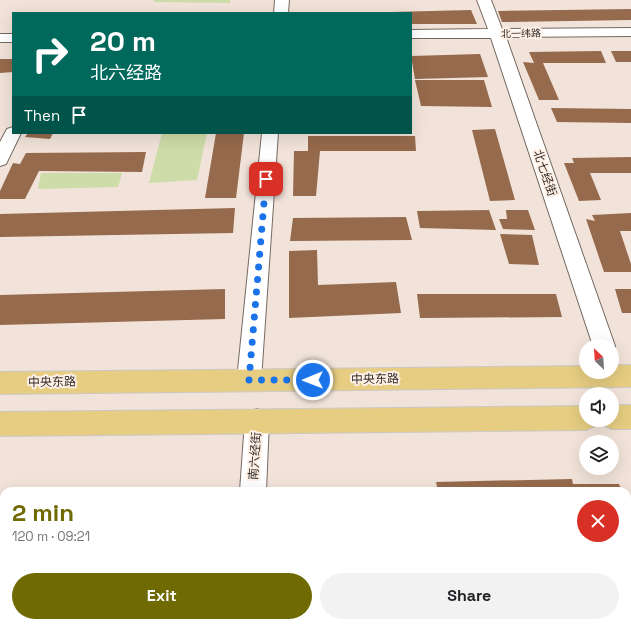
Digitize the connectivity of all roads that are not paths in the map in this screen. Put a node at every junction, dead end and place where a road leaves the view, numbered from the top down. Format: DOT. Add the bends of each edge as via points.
graph roads {
  1 [pos="282,0"];
  2 [pos="484,0"];
  3 [pos="281,12"];
  4 [pos="631,32"];
  5 [pos="497,33"];
  6 [pos="412,34"];
  7 [pos="0,38"];
  8 [pos="12,38"];
  9 [pos="13,134"];
  10 [pos="270,134"];
  11 [pos="0,160"];
  12 [pos="602,339"];
  13 [pos="579,375"];
  14 [pos="249,380"];
  15 [pos="0,383"];
  16 [pos="579,418"];
  17 [pos="257,421"];
  18 [pos="0,424"];
  19 [pos="253,487"];
  1 -- 3 [label="street"];
  2 -- 5 [label="street, 北七经街"];
  4 -- 5 [label="street, 北一纬路"];
  5 -- 6 [label="street, 北一纬路"];
  5 -- 12 [label="street, 北七经街"];
  7 -- 8 [label="street"];
  9 -- 11 [label="street"];
  10 -- 14 [label="street"];
  13 -- 14 [label="main road, 中央东路"];
  14 -- 15 [label="main road, 中央东路"];
  16 -- 17 [label="main road"];
  17 -- 18 [label="main road"];
  17 -- 19 [label="street, 南六经街"];
}
